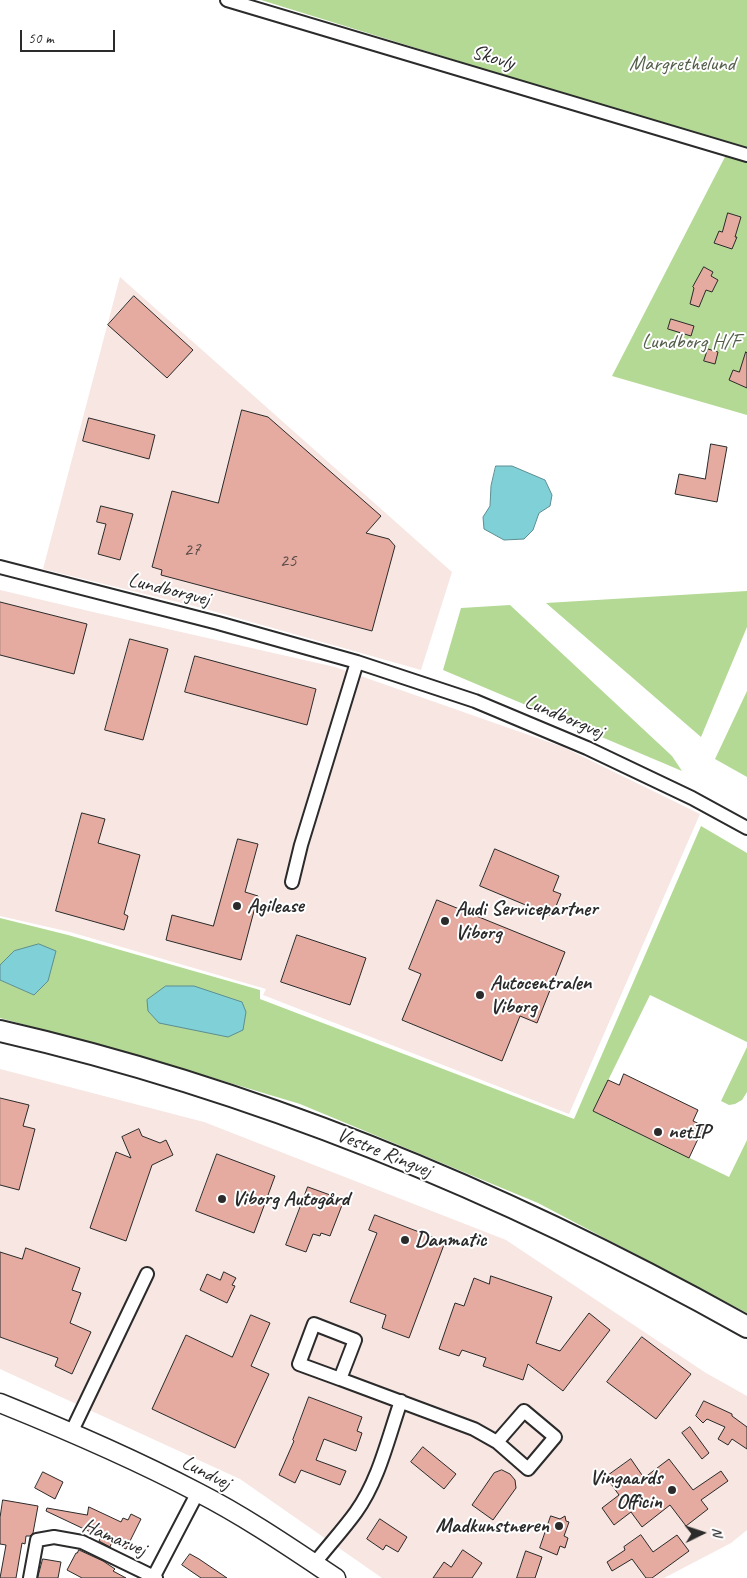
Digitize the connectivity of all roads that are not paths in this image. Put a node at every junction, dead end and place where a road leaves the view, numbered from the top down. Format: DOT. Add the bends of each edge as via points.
graph roads {
  1 [pos="226,0"];
  2 [pos="747,155"];
  3 [pos="0,567"];
  4 [pos="357,662"];
  5 [pos="747,828"];
  6 [pos="292,882"];
  7 [pos="0,1032"];
  8 [pos="146,1274"];
  9 [pos="747,1326"];
  10 [pos="340,1379"];
  11 [pos="400,1401"];
  12 [pos="0,1403"];
  13 [pos="71,1432"];
  14 [pos="497,1442"];
  15 [pos="198,1492"];
  16 [pos="314,1564"];
  17 [pos="30,1578"];
  18 [pos="154,1578"];
  19 [pos="336,1578"];
  1 -- 2 [label="street, Skovly"];
  3 -- 4 [label="street, Lundborgvej"];
  4 -- 5 [label="street, Lundborgvej" via="475,701 587,748"];
  4 -- 6 [label="street"];
  7 -- 9 [label="main road, Vestre Ringvej" via="204,1087 364,1144 550,1224"];
  8 -- 13 [label="street"];
  10 -- 10 [label="street" via="355,1340 314,1324 299,1364"];
  10 -- 11 [label="street"];
  11 -- 14 [label="street" via="474,1429"];
  11 -- 16 [label="street" via="368,1491 356,1512"];
  12 -- 13 [label="street, Lundvej"];
  13 -- 15 [label="street, Lundvej"];
  14 -- 14 [label="street" via="528,1468 555,1437 524,1411"];
  15 -- 16 [label="street, Lundvej"];
  15 -- 18 [label="street, Hamarvej"];
  16 -- 19 [label="street, Lundvej"];
  17 -- 18 [label="street, Hamarvej" via="37,1540 54,1537 82,1542"];
}
